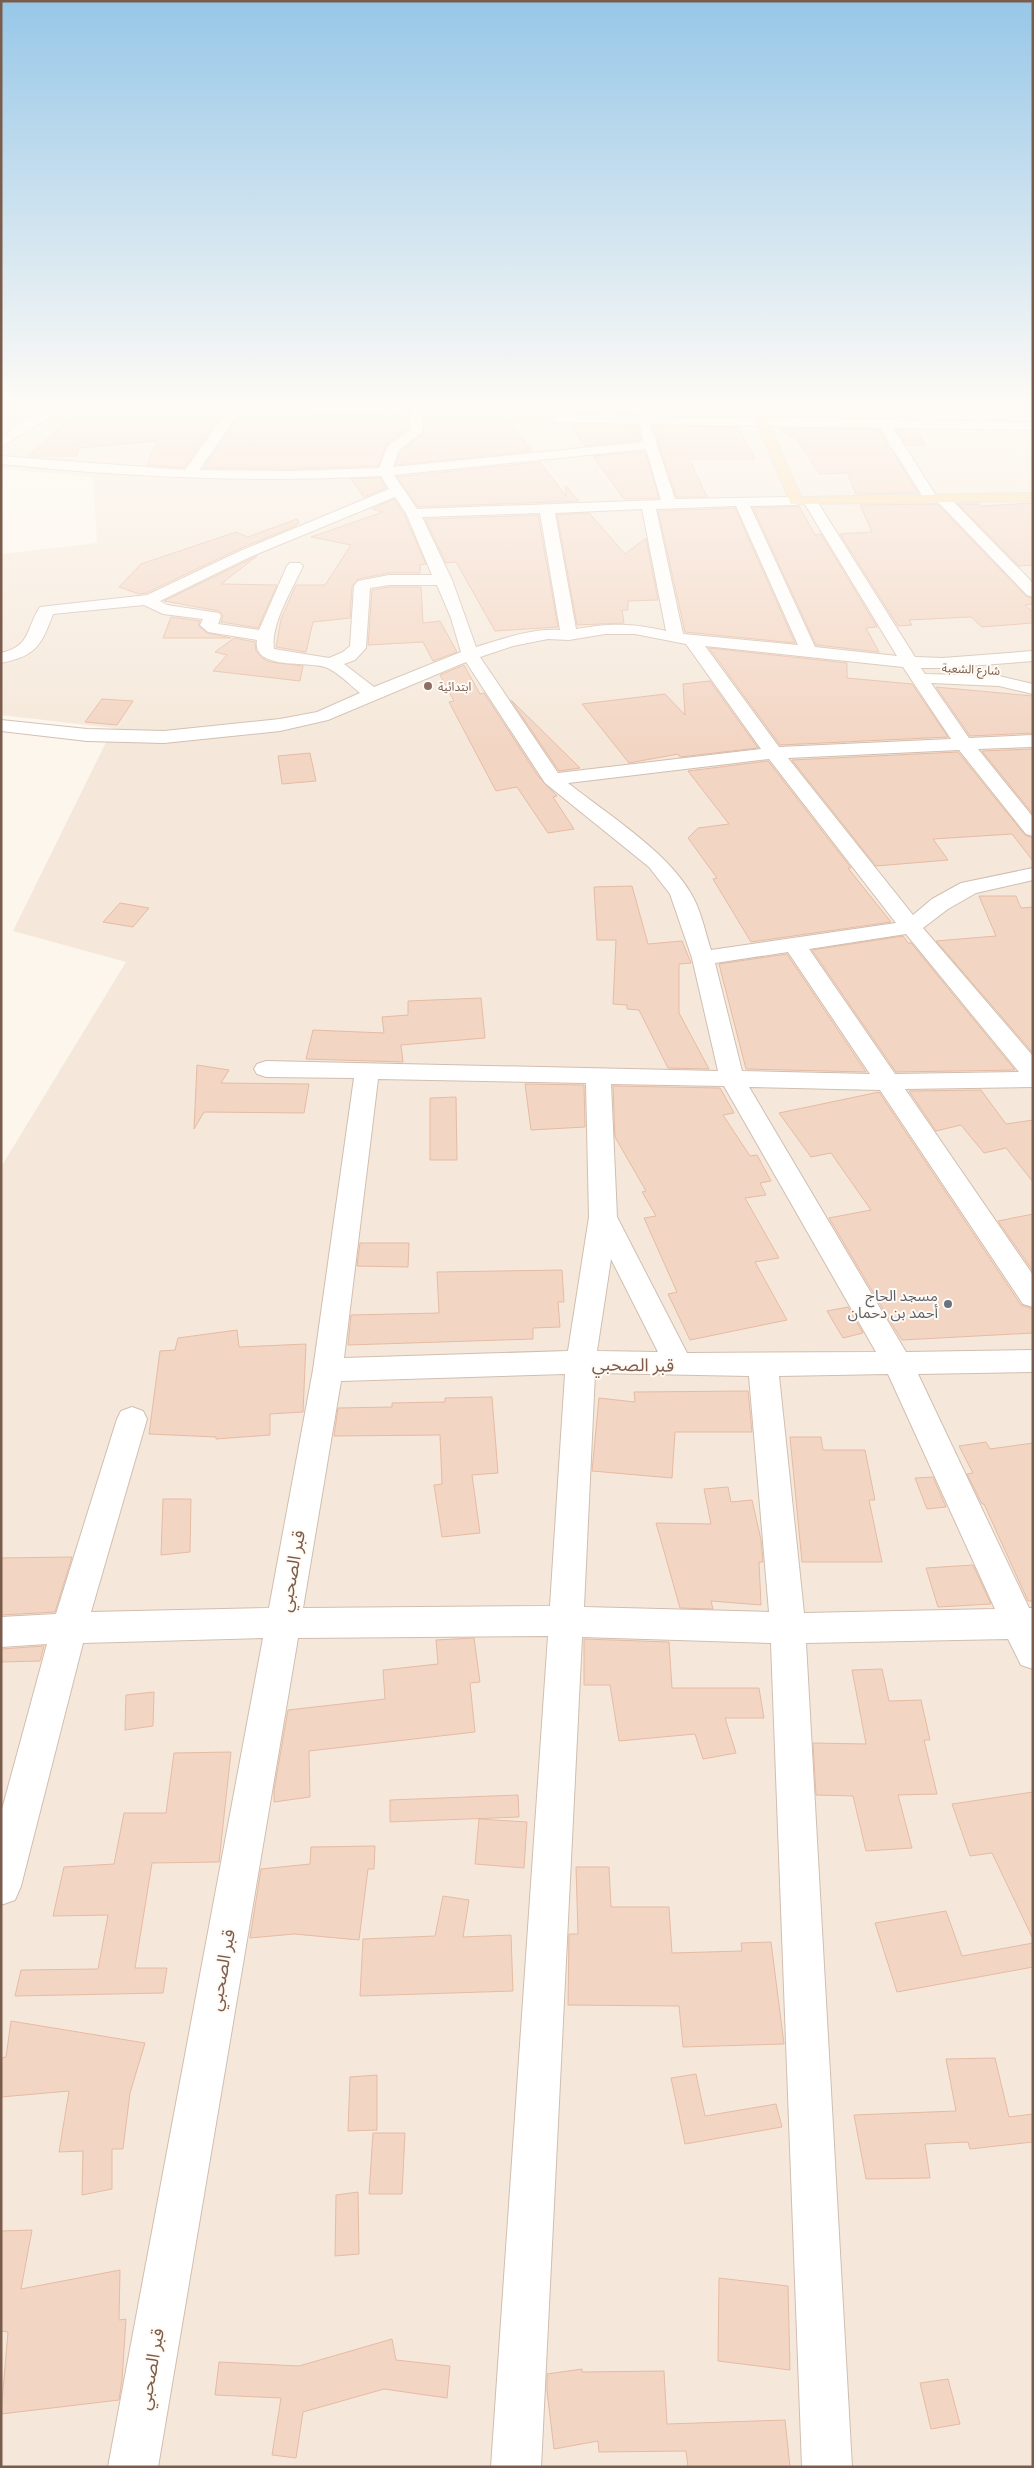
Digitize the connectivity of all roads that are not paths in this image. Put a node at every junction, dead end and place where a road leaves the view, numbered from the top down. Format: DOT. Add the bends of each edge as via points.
graph roads {
  1 [pos="333,517"];
  2 [pos="415,517"];
  3 [pos="548,517"];
  4 [pos="651,517"];
  5 [pos="748,517"];
  6 [pos="814,517"];
  7 [pos="956,517"];
  8 [pos="295,566"];
  9 [pos="444,580"];
  10 [pos="1033,592"];
  11 [pos="146,600"];
  12 [pos="570,635"];
  13 [pos="266,636"];
  14 [pos="684,639"];
  15 [pos="809,652"];
  16 [pos="470,655"];
  17 [pos="1033,656"];
  18 [pos="1,658"];
  19 [pos="330,662"];
  20 [pos="909,662"];
  21 [pos="956,662"];
  22 [pos="977,670"];
  23 [pos="1033,672"];
  24 [pos="919,678"];
  25 [pos="999,681"];
  26 [pos="1033,689"];
  27 [pos="374,695"];
  28 [pos="1,726"];
  29 [pos="1033,741"];
  30 [pos="964,744"];
  31 [pos="774,753"];
  32 [pos="552,779"];
  33 [pos="1033,830"];
  34 [pos="1033,874"];
  35 [pos="911,927"];
  36 [pos="795,945"];
  37 [pos="703,958"];
  38 [pos="266,1069"];
  39 [pos="368,1070"];
  40 [pos="1033,1072"];
  41 [pos="598,1076"];
  42 [pos="732,1078"];
  43 [pos="1033,1079"];
  44 [pos="887,1082"];
  45 [pos="603,1217"];
  46 [pos="1033,1296"];
  47 [pos="1033,1361"];
  48 [pos="581,1362"];
  49 [pos="898,1364"];
  50 [pos="679,1365"];
  51 [pos="763,1365"];
  52 [pos="328,1370"];
  53 [pos="132,1419"];
  54 [pos="566,1621"];
  55 [pos="282,1623"];
  56 [pos="1026,1623"];
  57 [pos="69,1628"];
  58 [pos="788,1628"];
  59 [pos="1,1632"];
  60 [pos="1033,1654"];
  61 [pos="1,1886"];
  62 [pos="133,2467"];
  63 [pos="516,2467"];
  64 [pos="827,2467"];
  1 -- 11 [label="street"];
  2 -- 9 [label="street"];
  3 -- 12 [label="street"];
  4 -- 14 [label="street"];
  5 -- 15 [label="street"];
  6 -- 20 [label="street"];
  7 -- 10 [label="street"];
  8 -- 13 [label="street"];
  9 -- 16 [label="street"];
  9 -- 19 [label="street" via="389,580 364,584 358,648 349,656"];
  11 -- 13 [label="street" via="163,609 213,616 208,625 214,628"];
  11 -- 18 [label="street" via="49,609 30,644 12,656"];
  12 -- 14 [label="street" via="605,629 635,629"];
  12 -- 16 [label="street" via="548,634"];
  13 -- 19 [label="street" via="264,648 271,655"];
  14 -- 15 [label="street"];
  14 -- 31 [label="street"];
  15 -- 20 [label="street"];
  16 -- 27 [label="street"];
  16 -- 32 [label="street"];
  17 -- 21 [label="street"];
  19 -- 27 [label="street"];
  20 -- 21 [label="street"];
  20 -- 22 [label="street, شارع الشعبة" via="948,670"];
  20 -- 24 [label="street"];
  21 -- 22 [label="street"];
  22 -- 23 [label="street, شارع الشعبة"];
  22 -- 25 [label="street"];
  24 -- 25 [label="street"];
  24 -- 30 [label="street"];
  25 -- 26 [label="street"];
  27 -- 28 [label="street" via="322,716 280,725 189,735 87,735"];
  29 -- 30 [label="street"];
  30 -- 31 [label="street"];
  30 -- 33 [label="street"];
  31 -- 32 [label="street"];
  31 -- 35 [label="street"];
  32 -- 37 [label="street" via="634,844 670,878 681,894"];
  34 -- 35 [label="street" via="969,888"];
  35 -- 36 [label="street"];
  35 -- 40 [label="street"];
  36 -- 37 [label="street"];
  36 -- 44 [label="street"];
  37 -- 42 [label="street"];
  38 -- 39 [label="street"];
  39 -- 41 [label="street"];
  39 -- 52 [label="street"];
  41 -- 42 [label="street"];
  41 -- 45 [label="street"];
  42 -- 44 [label="street"];
  42 -- 49 [label="street"];
  43 -- 44 [label="street"];
  44 -- 46 [label="street"];
  45 -- 48 [label="street"];
  45 -- 50 [label="street"];
  47 -- 49 [label="street, قبر الصحبي"];
  48 -- 50 [label="street, قبر الصحبي"];
  48 -- 52 [label="street, قبر الصحبي"];
  48 -- 54 [label="street"];
  49 -- 51 [label="street, قبر الصحبي"];
  49 -- 56 [label="street"];
  50 -- 51 [label="street, قبر الصحبي"];
  51 -- 58 [label="street"];
  52 -- 55 [label="street, قبر الصحبي"];
  53 -- 57 [label="street"];
  54 -- 55 [label="street"];
  54 -- 58 [label="street"];
  54 -- 63 [label="street"];
  55 -- 57 [label="street"];
  55 -- 62 [label="street, قبر الصحبي"];
  56 -- 58 [label="street"];
  56 -- 60 [label="street"];
  57 -- 59 [label="street"];
  57 -- 61 [label="street"];
  58 -- 64 [label="street"];
}
